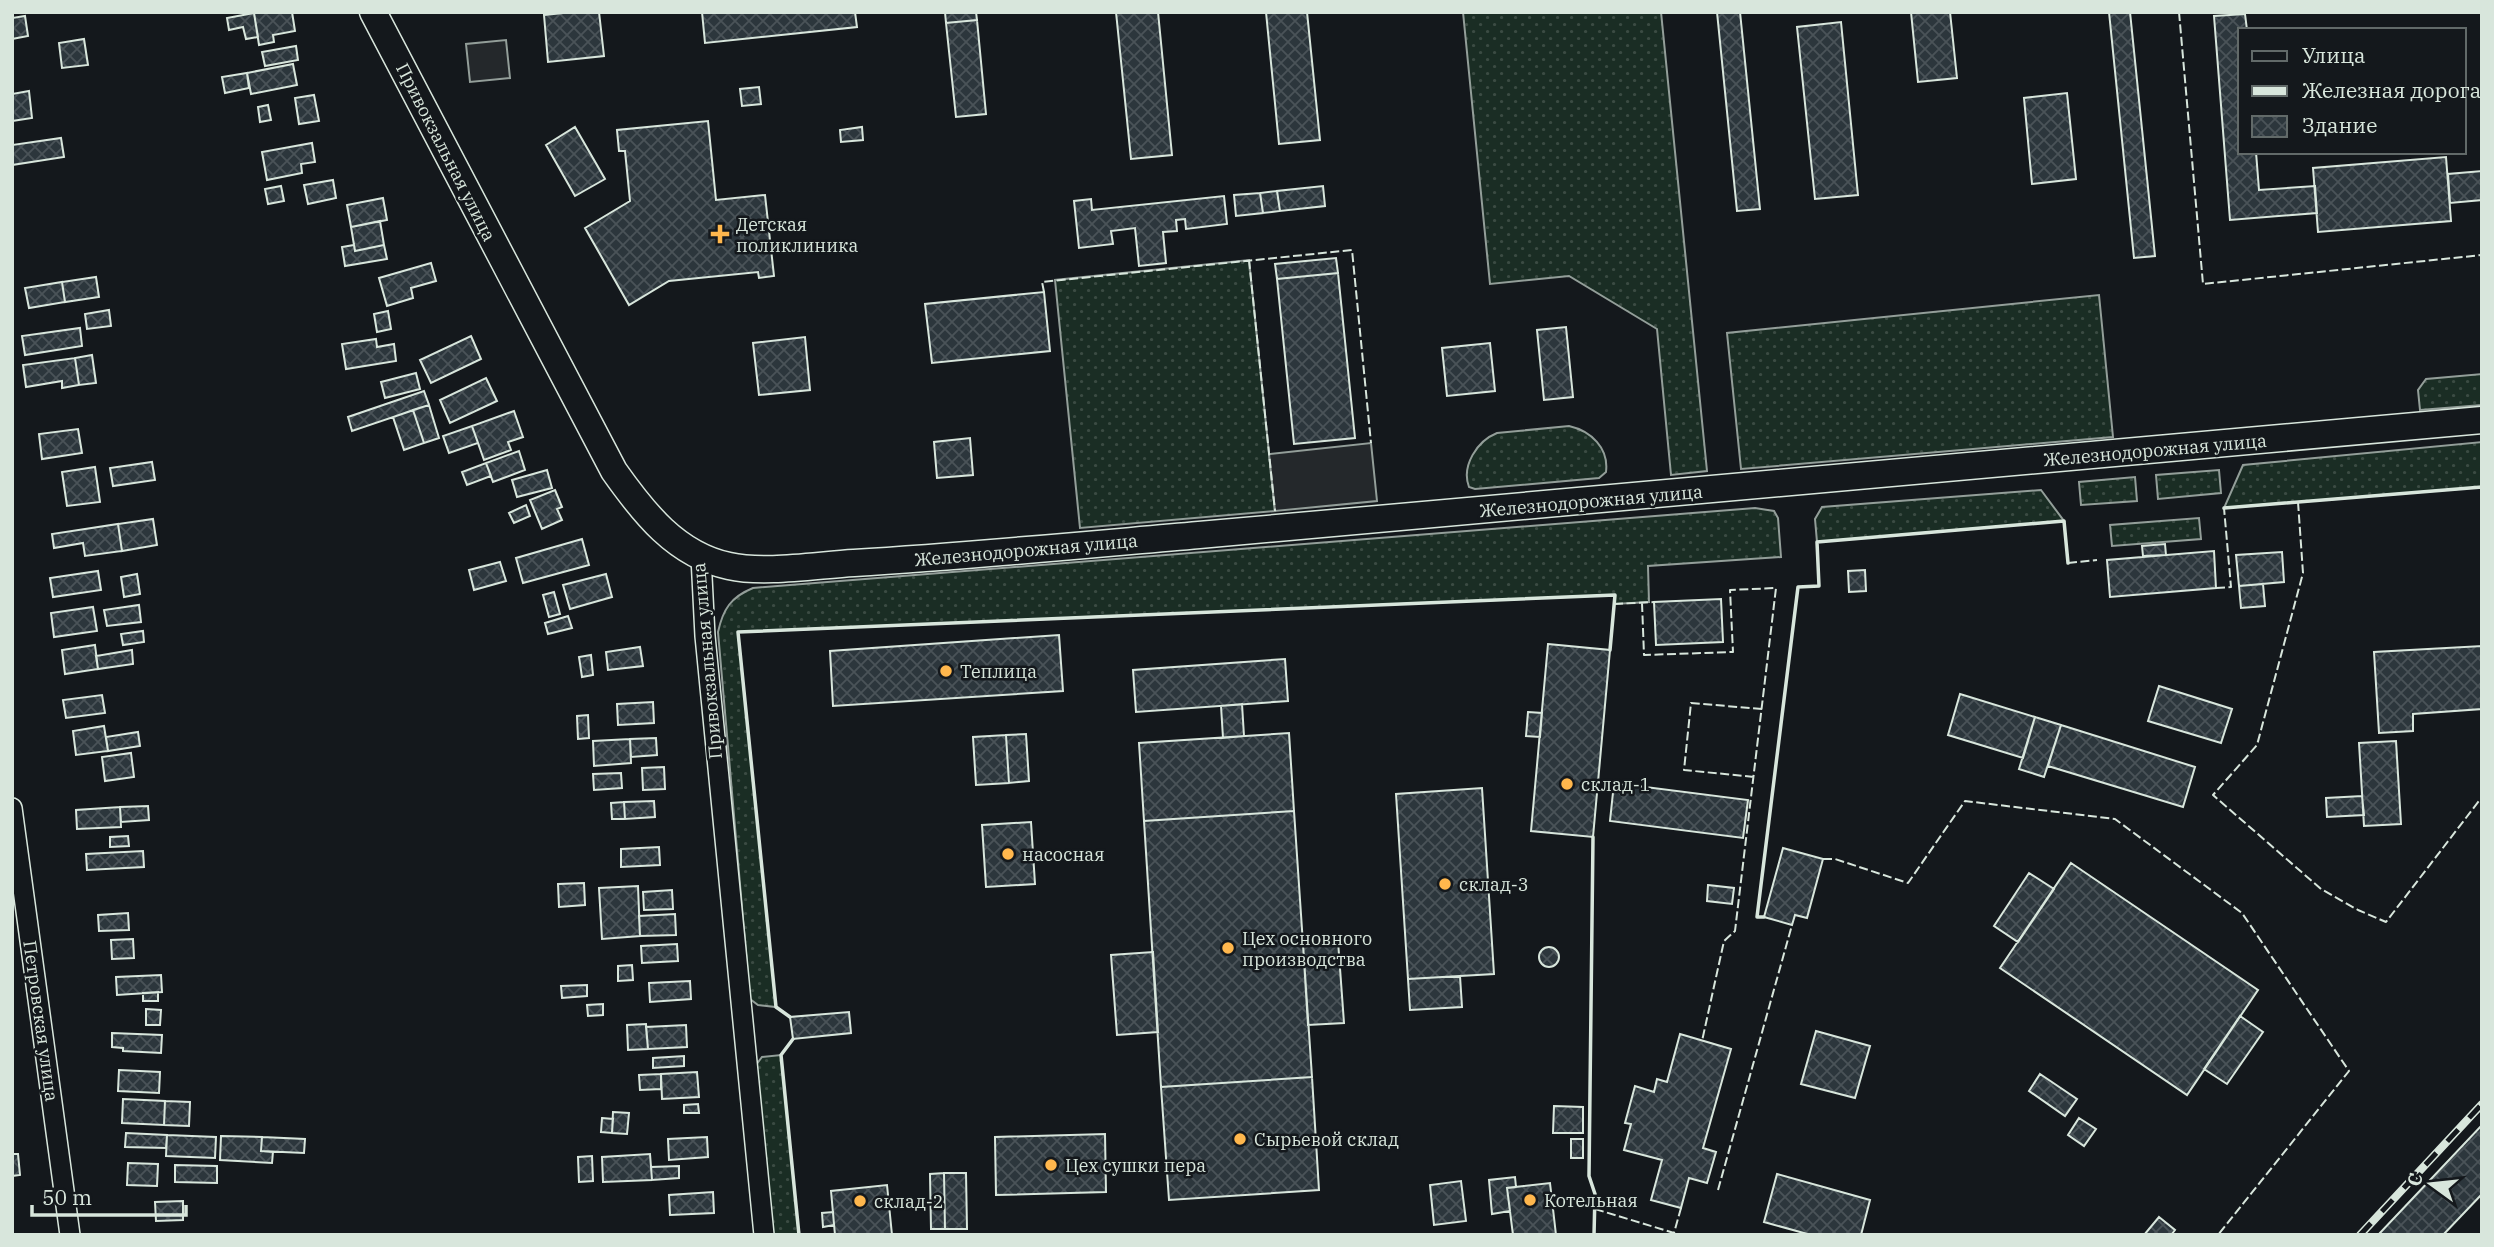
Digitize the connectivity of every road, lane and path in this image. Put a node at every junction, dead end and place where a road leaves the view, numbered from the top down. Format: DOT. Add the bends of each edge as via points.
graph roads {
  1 [pos="373,12"];
  2 [pos="2482,420"];
  3 [pos="701,557"];
  4 [pos="12,808"];
  5 [pos="70,1235"];
  6 [pos="764,1235"];
  1 -- 3 [label="main road, Привокзальная улица" via="614,471 664,533"];
  2 -- 3 [label="main road, Железнодорожная улица" via="910,559 755,568"];
  3 -- 6 [label="street, Привокзальная улица" via="706,650"];
  4 -- 5 [label="street, Петровская улица"];
}
